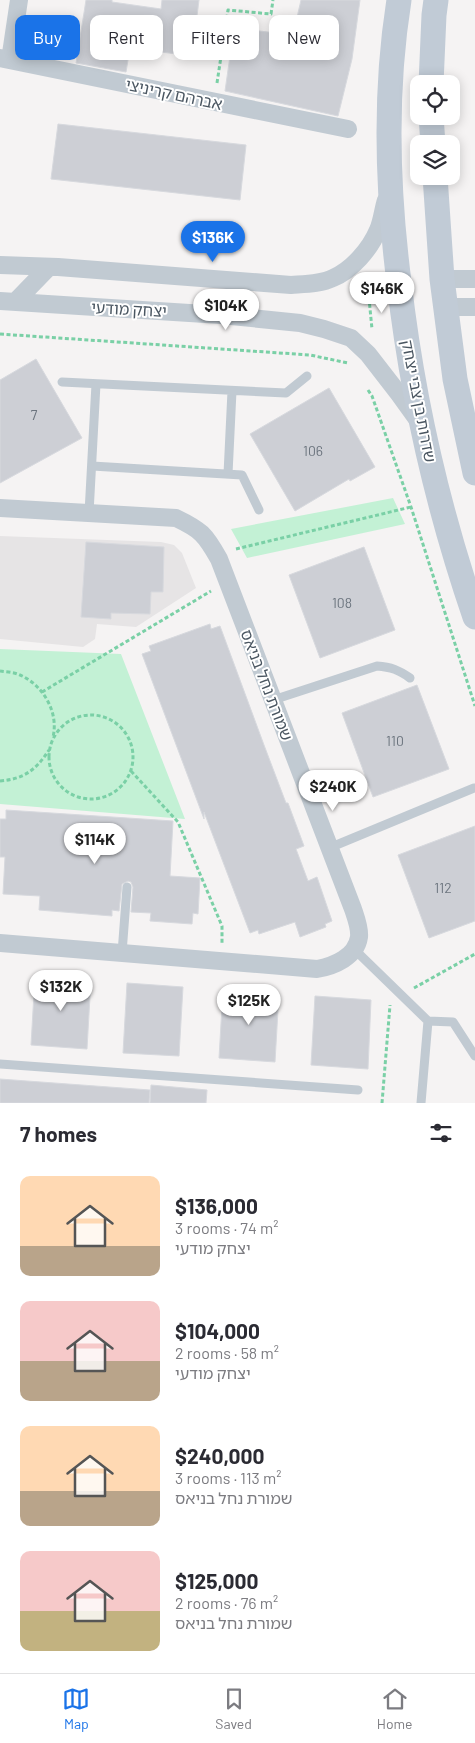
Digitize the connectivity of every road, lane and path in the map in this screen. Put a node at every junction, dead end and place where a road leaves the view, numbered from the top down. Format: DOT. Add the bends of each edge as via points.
graph roads {
  1 [pos="19,0"];
  2 [pos="273,0"];
  3 [pos="399,0"];
  4 [pos="436,0"];
  5 [pos="5,59"];
  6 [pos="430,75"];
  7 [pos="214,102"];
  8 [pos="348,129"];
  9 [pos="390,185"];
  10 [pos="436,185"];
  11 [pos="0,265"];
  12 [pos="49,267"];
  13 [pos="442,279"];
  14 [pos="475,279"];
  15 [pos="7,302"];
  16 [pos="445,307"];
  17 [pos="475,307"];
  18 [pos="0,334"];
  19 [pos="350,364"];
  20 [pos="307,376"];
  21 [pos="62,382"];
  22 [pos="96,384"];
  23 [pos="367,388"];
  24 [pos="232,391"];
  25 [pos="423,427"];
  26 [pos="92,466"];
  27 [pos="475,473"];
  28 [pos="228,474"];
  29 [pos="0,508"];
  30 [pos="411,508"];
  31 [pos="259,510"];
  32 [pos="89,513"];
  33 [pos="216,553"];
  34 [pos="227,581"];
  35 [pos="475,617"];
  36 [pos="0,671"];
  37 [pos="410,678"];
  38 [pos="42,692"];
  39 [pos="273,700"];
  40 [pos="475,706"];
  41 [pos="50,749"];
  42 [pos="131,771"];
  43 [pos="0,781"];
  44 [pos="474,788"];
  45 [pos="329,848"];
  46 [pos="127,887"];
  47 [pos="0,943"];
  48 [pos="355,950"];
  49 [pos="122,953"];
  50 [pos="475,954"];
  51 [pos="222,961"];
  52 [pos="401,995"];
  53 [pos="428,1021"];
  54 [pos="475,1056"];
  55 [pos="0,1064"];
  56 [pos="358,1090"];
  57 [pos="382,1103"];
  58 [pos="421,1103"];
  1 -- 5 [label="street"];
  2 -- 7 [label="path" via="271,14 228,10"];
  3 -- 9 [label="main road, שדרות בן צבי יצחק" via="389,91"];
  4 -- 6 [label="main road"];
  5 -- 7 [label="street, אברהם קריניצי"];
  7 -- 8 [label="street, אברהם קריניצי"];
  9 -- 12 [label="street" via="378,230 366,251 333,279 291,285"];
  9 -- 25 [label="main road, שדרות בן צבי יצחק" via="403,319"];
  10 -- 13 [label="main road"];
  11 -- 12 [label="street"];
  12 -- 15 [label="street"];
  13 -- 14 [label="street"];
  13 -- 16 [label="main road"];
  15 -- 25 [label="street, יצחק מודעי" via="221,314 324,329 350,338 368,354"];
  16 -- 17 [label="street"];
  16 -- 27 [label="main road" via="455,379"];
  18 -- 19 [label="path" via="310,355"];
  20 -- 24 [label="lane" via="286,393"];
  21 -- 22 [label="lane"];
  22 -- 24 [label="lane"];
  22 -- 26 [label="lane"];
  23 -- 30 [label="path"];
  24 -- 28 [label="lane"];
  25 -- 35 [label="main road, שדרות בן צבי יצחק" via="462,580"];
  26 -- 28 [label="lane"];
  26 -- 32 [label="lane"];
  28 -- 31 [label="lane" via="242,475"];
  29 -- 32 [label="street, שמורת נחל בניאס"];
  30 -- 33 [label="path"];
  30 -- 40 [label="path"];
  32 -- 33 [label="street, שמורת נחל בניאס" via="176,518 197,528"];
  33 -- 34 [label="street, שמורת נחל בניאס"];
  34 -- 38 [label="path"];
  34 -- 39 [label="street, שמורת נחל בניאס"];
  36 -- 38 [label="path" via="19,674"];
  37 -- 39 [label="lane" via="390,667 378,666"];
  38 -- 41 [label="path" via="53,714 54,732"];
  39 -- 45 [label="street, שמורת נחל בניאס"];
  41 -- 42 [label="path" via="51,769 57,782 78,797 105,797 117,791"];
  41 -- 42 [label="path" via="59,731 69,721 97,716 111,720 130,741 133,755"];
  41 -- 43 [label="path" via="28,774"];
  42 -- 51 [label="path" via="178,822 222,926"];
  44 -- 45 [label="lane"];
  45 -- 48 [label="street, שמורת נחל בניאס" via="358,923"];
  46 -- 49 [label="lane"];
  47 -- 49 [label="street"];
  48 -- 51 [label="street" via="331,966 317,969"];
  48 -- 52 [label="lane"];
  49 -- 51 [label="street"];
  50 -- 52 [label="path"];
  52 -- 53 [label="lane"];
  52 -- 57 [label="path" via="390,1001"];
  53 -- 54 [label="lane" via="453,1022"];
  53 -- 58 [label="lane"];
  55 -- 56 [label="lane"];
}
